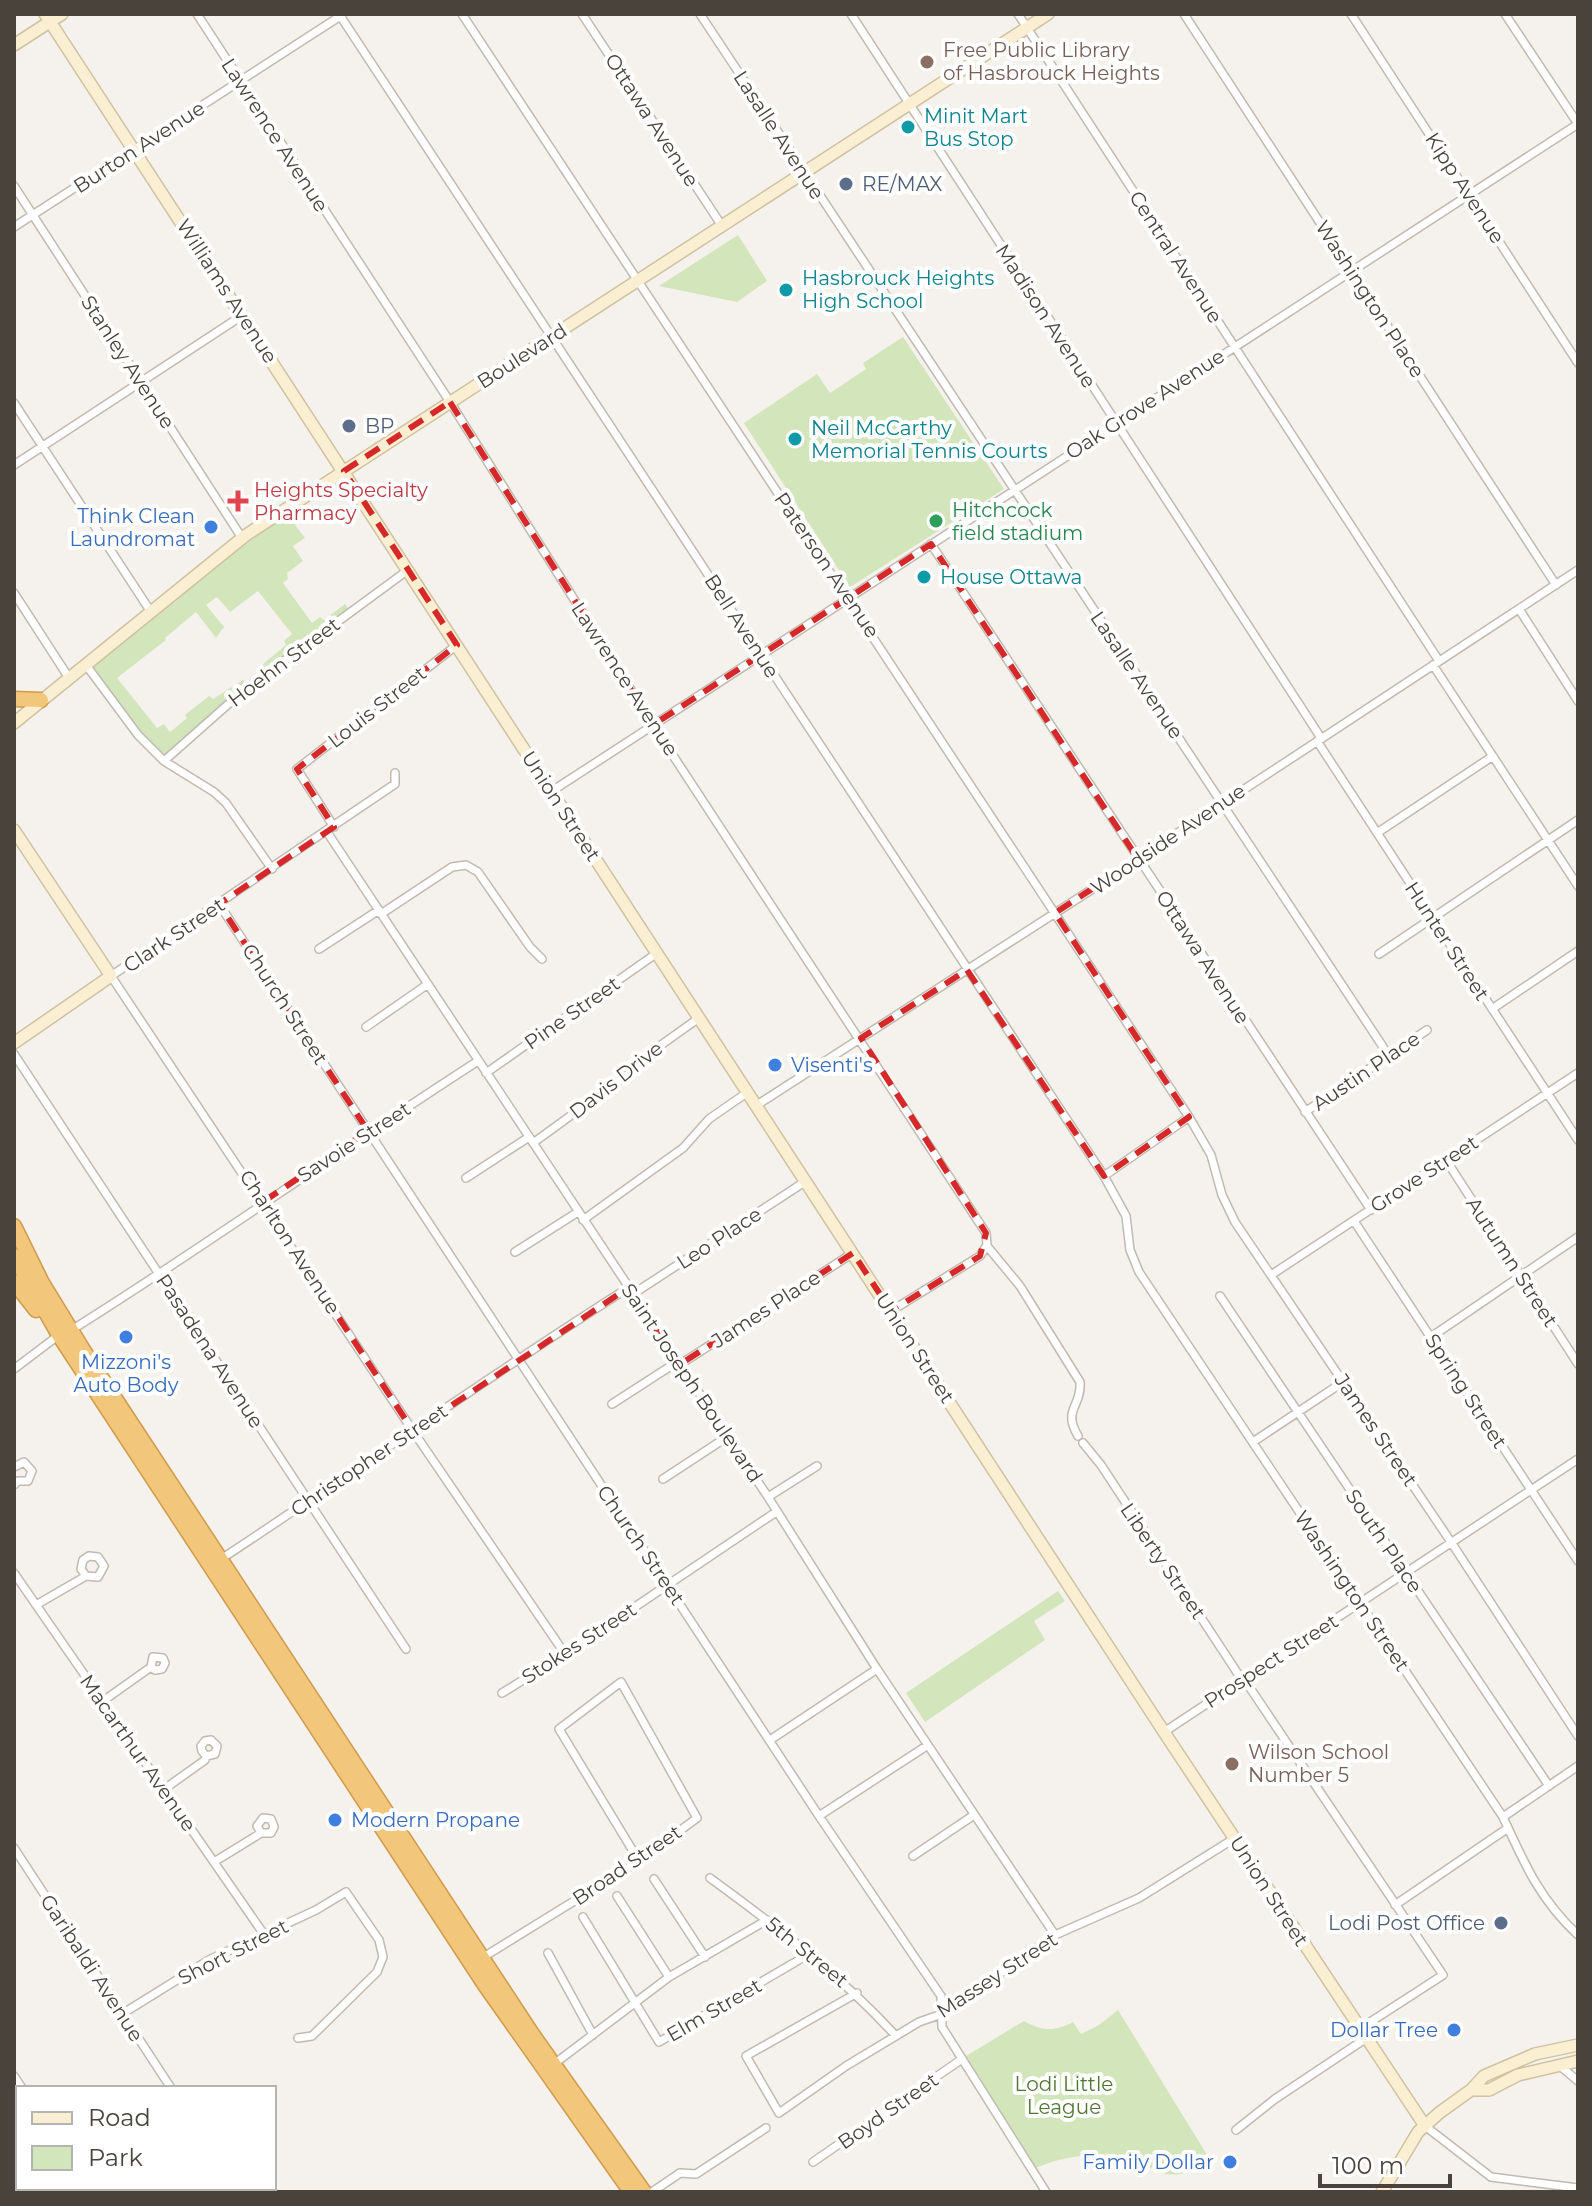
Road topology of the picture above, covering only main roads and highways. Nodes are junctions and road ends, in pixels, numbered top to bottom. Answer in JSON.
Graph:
{"nodes":[{"id":1,"x":14,"y":699,"type":"edge"},
{"id":2,"x":41,"y":700,"type":"road end"},
{"id":3,"x":14,"y":1226,"type":"edge"},
{"id":4,"x":14,"y":1256,"type":"edge"},
{"id":5,"x":14,"y":1282,"type":"edge"},
{"id":6,"x":65,"y":1333,"type":"junction"},
{"id":7,"x":631,"y":2192,"type":"edge"},
{"id":8,"x":644,"y":2192,"type":"edge"}],
"edges":[{"from":1,"to":2,"type":"highway"},
{"from":3,"to":6,"type":"highway"},
{"from":4,"to":6,"type":"highway"},
{"from":5,"to":6,"type":"highway"},
{"from":6,"to":7,"type":"highway"},
{"from":6,"to":8,"type":"highway"}]}
